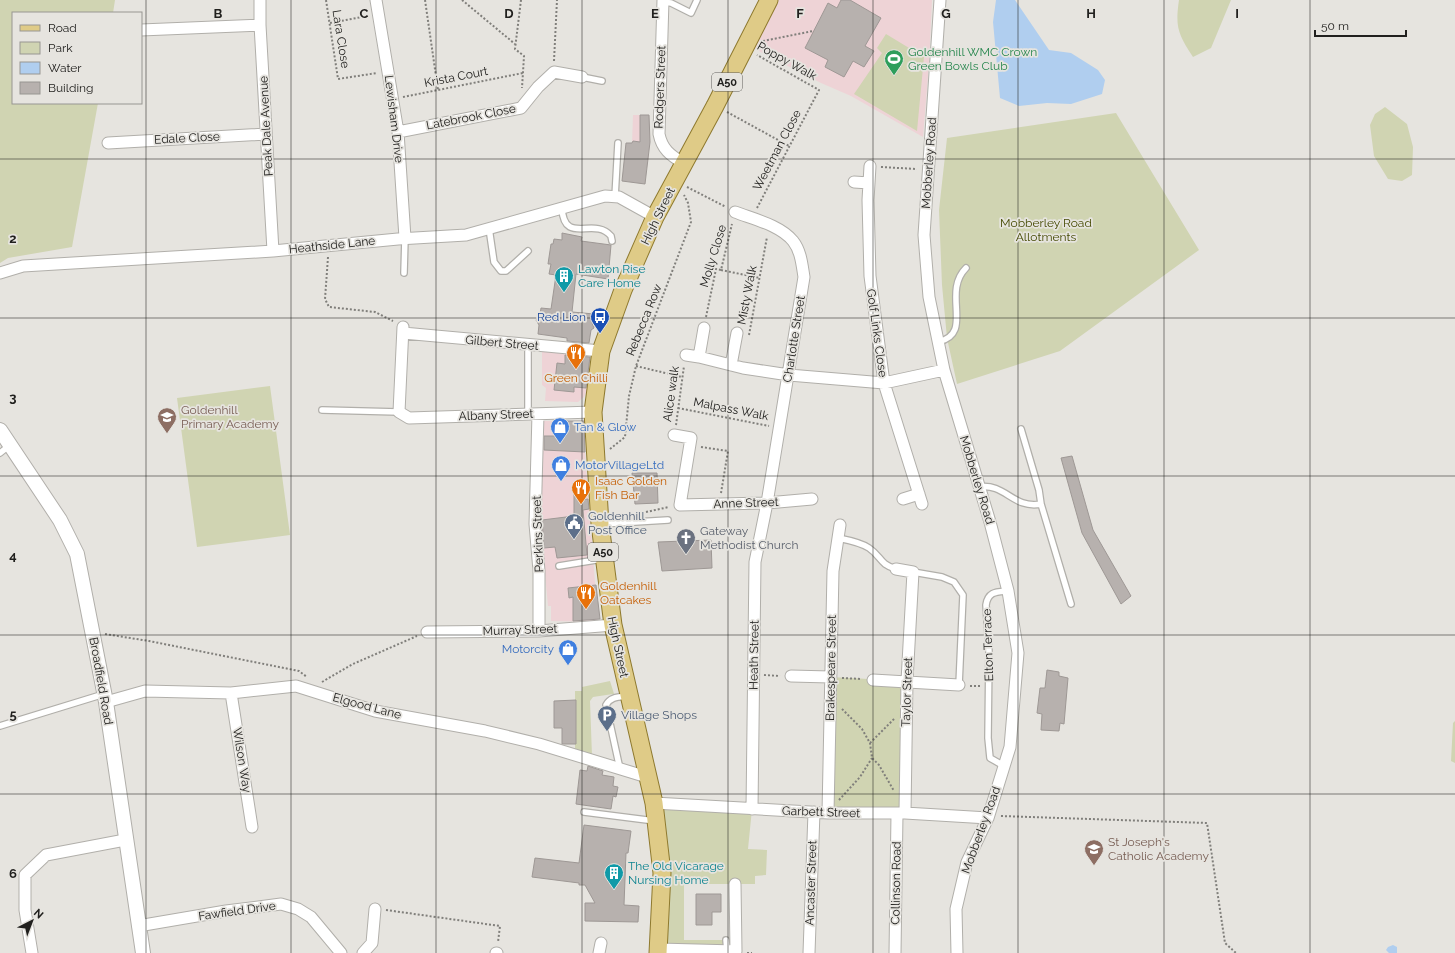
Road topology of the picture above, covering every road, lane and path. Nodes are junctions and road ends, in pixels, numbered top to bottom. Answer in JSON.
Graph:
{"nodes":[{"id":1,"x":260,"y":0,"type":"edge"},
{"id":2,"x":326,"y":0,"type":"edge"},
{"id":3,"x":376,"y":0,"type":"edge"},
{"id":4,"x":425,"y":0,"type":"edge"},
{"id":5,"x":462,"y":0,"type":"edge"},
{"id":6,"x":521,"y":0,"type":"edge"},
{"id":7,"x":558,"y":0,"type":"edge"},
{"id":8,"x":697,"y":0,"type":"edge"},
{"id":9,"x":769,"y":0,"type":"edge"},
{"id":10,"x":940,"y":0,"type":"edge"},
{"id":11,"x":663,"y":1,"type":"edge"},
{"id":12,"x":378,"y":14,"type":"junction"},
{"id":13,"x":330,"y":23,"type":"junction"},
{"id":14,"x":260,"y":25,"type":"junction"},
{"id":15,"x":142,"y":30,"type":"edge"},
{"id":16,"x":814,"y":31,"type":"dead end"},
{"id":17,"x":515,"y":44,"type":"junction"},
{"id":18,"x":746,"y":46,"type":"junction"},
{"id":19,"x":554,"y":68,"type":"junction"},
{"id":20,"x":388,"y":71,"type":"junction"},
{"id":21,"x":523,"y":73,"type":"junction"},
{"id":22,"x":582,"y":77,"type":"joint"},
{"id":23,"x":602,"y":81,"type":"dead end"},
{"id":24,"x":438,"y":90,"type":"junction"},
{"id":25,"x":819,"y":90,"type":"joint"},
{"id":26,"x":392,"y":100,"type":"junction"},
{"id":27,"x":716,"y":106,"type":"junction"},
{"id":28,"x":521,"y":108,"type":"junction"},
{"id":29,"x":398,"y":132,"type":"junction"},
{"id":30,"x":266,"y":134,"type":"junction"},
{"id":31,"x":618,"y":142,"type":"dead end"},
{"id":32,"x":108,"y":143,"type":"dead end"},
{"id":33,"x":789,"y":146,"type":"junction"},
{"id":34,"x":683,"y":163,"type":"junction"},
{"id":35,"x":870,"y":166,"type":"joint"},
{"id":36,"x":928,"y":170,"type":"junction"},
{"id":37,"x":676,"y":180,"type":"junction"},
{"id":38,"x":854,"y":182,"type":"dead end"},
{"id":39,"x":869,"y":183,"type":"junction"},
{"id":40,"x":615,"y":197,"type":"junction"},
{"id":41,"x":562,"y":207,"type":"junction"},
{"id":42,"x":735,"y":212,"type":"junction"},
{"id":43,"x":655,"y":217,"type":"junction"},
{"id":44,"x":752,"y":218,"type":"junction"},
{"id":45,"x":769,"y":226,"type":"junction"},
{"id":46,"x":489,"y":228,"type":"junction"},
{"id":47,"x":405,"y":238,"type":"junction"},
{"id":48,"x":612,"y":241,"type":"dead end"},
{"id":49,"x":329,"y":245,"type":"junction"},
{"id":50,"x":274,"y":251,"type":"junction"},
{"id":51,"x":528,"y":251,"type":"dead end"},
{"id":52,"x":966,"y":268,"type":"dead end"},
{"id":53,"x":721,"y":270,"type":"junction"},
{"id":54,"x":0,"y":273,"type":"edge"},
{"id":55,"x":404,"y":273,"type":"dead end"},
{"id":56,"x":760,"y":278,"type":"junction"},
{"id":57,"x":704,"y":328,"type":"joint"},
{"id":58,"x":403,"y":330,"type":"junction"},
{"id":59,"x":737,"y":333,"type":"dead end"},
{"id":60,"x":749,"y":338,"type":"dead end"},
{"id":61,"x":938,"y":342,"type":"junction"},
{"id":62,"x":528,"y":345,"type":"junction"},
{"id":63,"x":601,"y":351,"type":"junction"},
{"id":64,"x":686,"y":355,"type":"joint"},
{"id":65,"x":699,"y":357,"type":"junction"},
{"id":66,"x":731,"y":365,"type":"junction"},
{"id":67,"x":636,"y":366,"type":"junction"},
{"id":68,"x":944,"y":370,"type":"junction"},
{"id":69,"x":789,"y":375,"type":"junction"},
{"id":70,"x":682,"y":377,"type":"junction"},
{"id":71,"x":884,"y":383,"type":"junction"},
{"id":72,"x":678,"y":408,"type":"junction"},
{"id":73,"x":322,"y":410,"type":"dead end"},
{"id":74,"x":399,"y":412,"type":"junction"},
{"id":75,"x":593,"y":412,"type":"junction"},
{"id":76,"x":533,"y":414,"type":"junction"},
{"id":77,"x":780,"y":428,"type":"junction"},
{"id":78,"x":1021,"y":428,"type":"dead end"},
{"id":79,"x":0,"y":430,"type":"edge"},
{"id":80,"x":674,"y":435,"type":"joint"},
{"id":81,"x":690,"y":445,"type":"junction"},
{"id":82,"x":5,"y":449,"type":"edge"},
{"id":83,"x":597,"y":460,"type":"junction"},
{"id":84,"x":980,"y":487,"type":"junction"},
{"id":85,"x":812,"y":499,"type":"dead end"},
{"id":86,"x":903,"y":499,"type":"dead end"},
{"id":87,"x":767,"y":503,"type":"junction"},
{"id":88,"x":719,"y":504,"type":"junction"},
{"id":89,"x":1041,"y":504,"type":"junction"},
{"id":90,"x":668,"y":520,"type":"dead end"},
{"id":91,"x":600,"y":524,"type":"junction"},
{"id":92,"x":840,"y":525,"type":"dead end"},
{"id":93,"x":838,"y":538,"type":"junction"},
{"id":94,"x":604,"y":558,"type":"junction"},
{"id":95,"x":559,"y":566,"type":"dead end"},
{"id":96,"x":896,"y":569,"type":"joint"},
{"id":97,"x":913,"y":572,"type":"junction"},
{"id":98,"x":1008,"y":591,"type":"junction"},
{"id":99,"x":1071,"y":604,"type":"dead end"},
{"id":100,"x":613,"y":625,"type":"junction"},
{"id":101,"x":539,"y":631,"type":"junction"},
{"id":102,"x":92,"y":632,"type":"junction"},
{"id":103,"x":427,"y":632,"type":"joint"},
{"id":104,"x":754,"y":675,"type":"junction"},
{"id":105,"x":791,"y":676,"type":"joint"},
{"id":106,"x":830,"y":677,"type":"junction"},
{"id":107,"x":873,"y":680,"type":"joint"},
{"id":108,"x":907,"y":681,"type":"junction"},
{"id":109,"x":959,"y":685,"type":"junction"},
{"id":110,"x":989,"y":689,"type":"junction"},
{"id":111,"x":311,"y":690,"type":"junction"},
{"id":112,"x":231,"y":693,"type":"junction"},
{"id":113,"x":629,"y":696,"type":"junction"},
{"id":114,"x":105,"y":698,"type":"junction"},
{"id":115,"x":830,"y":698,"type":"junction"},
{"id":116,"x":907,"y":706,"type":"junction"},
{"id":117,"x":0,"y":726,"type":"edge"},
{"id":118,"x":870,"y":743,"type":"junction"},
{"id":119,"x":872,"y":758,"type":"junction"},
{"id":120,"x":1004,"y":766,"type":"junction"},
{"id":121,"x":620,"y":769,"type":"junction"},
{"id":122,"x":647,"y":777,"type":"junction"},
{"id":123,"x":895,"y":792,"type":"dead end"},
{"id":124,"x":654,"y":803,"type":"junction"},
{"id":125,"x":752,"y":809,"type":"junction"},
{"id":126,"x":584,"y":812,"type":"dead end"},
{"id":127,"x":814,"y":812,"type":"junction"},
{"id":128,"x":828,"y":813,"type":"junction"},
{"id":129,"x":901,"y":813,"type":"junction"},
{"id":130,"x":989,"y":814,"type":"junction"},
{"id":131,"x":656,"y":821,"type":"junction"},
{"id":132,"x":252,"y":827,"type":"dead end"},
{"id":133,"x":125,"y":840,"type":"junction"},
{"id":134,"x":734,"y":884,"type":"dead end"},
{"id":135,"x":374,"y":909,"type":"joint"},
{"id":136,"x":138,"y":926,"type":"junction"},
{"id":137,"x":658,"y":951,"type":"edge"},
{"id":138,"x":32,"y":953,"type":"edge"},
{"id":139,"x":143,"y":953,"type":"edge"},
{"id":140,"x":341,"y":953,"type":"edge"},
{"id":141,"x":363,"y":953,"type":"edge"},
{"id":142,"x":497,"y":953,"type":"edge"},
{"id":143,"x":809,"y":953,"type":"edge"},
{"id":144,"x":895,"y":953,"type":"edge"},
{"id":145,"x":957,"y":953,"type":"edge"},
{"id":146,"x":1236,"y":953,"type":"edge"}],
"edges":[{"from":1,"to":14,"type":"street","name":"Peak Dale Avenue"},
{"from":2,"to":13,"type":"path","name":"Lara Close"},
{"from":3,"to":12,"type":"street","name":"Lewisham Drive"},
{"from":4,"to":24,"type":"path"},
{"from":5,"to":17,"type":"path"},
{"from":6,"to":17,"type":"path"},
{"from":7,"to":19,"type":"path"},
{"from":8,"to":11,"type":"lane"},
{"from":9,"to":18,"type":"main road","number":"A50"},
{"from":10,"to":36,"type":"street","name":"Mobberley Road"},
{"from":11,"to":34,"type":"street","name":"Rodgers Street"},
{"from":12,"to":13,"type":"path"},
{"from":12,"to":20,"type":"street","name":"Lewisham Drive"},
{"from":13,"to":20,"type":"path","name":"Lara Close"},
{"from":14,"to":15,"type":"street"},
{"from":14,"to":30,"type":"street","name":"Peak Dale Avenue"},
{"from":16,"to":18,"type":"path"},
{"from":17,"to":21,"type":"path"},
{"from":18,"to":25,"type":"path","name":"Poppy Walk"},
{"from":18,"to":27,"type":"main road","number":"A50"},
{"from":19,"to":22,"type":"street"},
{"from":19,"to":28,"type":"street","name":"Latebrook Close"},
{"from":20,"to":26,"type":"street","name":"Lewisham Drive"},
{"from":21,"to":24,"type":"path","name":"Krista Court"},
{"from":21,"to":28,"type":"path"},
{"from":22,"to":23,"type":"lane"},
{"from":24,"to":26,"type":"path","name":"Krista Court"},
{"from":25,"to":33,"type":"path","name":"Weetman Close"},
{"from":26,"to":29,"type":"street","name":"Lewisham Drive"},
{"from":27,"to":33,"type":"path"},
{"from":27,"to":34,"type":"main road","number":"A50"},
{"from":28,"to":29,"type":"street","name":"Latebrook Close"},
{"from":29,"to":47,"type":"street","name":"Lewisham Drive"},
{"from":30,"to":32,"type":"street","name":"Edale Close"},
{"from":30,"to":50,"type":"street","name":"Peak Dale Avenue"},
{"from":31,"to":40,"type":"lane"},
{"from":33,"to":44,"type":"path","name":"Weetman Close"},
{"from":34,"to":37,"type":"main road","name":"High Street","number":"A50"},
{"from":35,"to":36,"type":"path"},
{"from":35,"to":39,"type":"street","name":"Golf Links Close"},
{"from":36,"to":61,"type":"street","name":"Mobberley Road"},
{"from":37,"to":42,"type":"path"},
{"from":37,"to":43,"type":"main road","name":"High Street","number":"A50"},
{"from":37,"to":67,"type":"path","name":"Rebecca Row"},
{"from":38,"to":39,"type":"street"},
{"from":39,"to":71,"type":"street","name":"Golf Links Close"},
{"from":40,"to":41,"type":"street","name":"Heathside Lane"},
{"from":40,"to":43,"type":"street","name":"Heathside Lane"},
{"from":41,"to":46,"type":"street","name":"Heathside Lane"},
{"from":41,"to":48,"type":"lane"},
{"from":42,"to":44,"type":"street","name":"Charlotte Street"},
{"from":42,"to":53,"type":"path","name":"Molly Close"},
{"from":43,"to":63,"type":"main road","name":"High Street","number":"A50"},
{"from":44,"to":45,"type":"street","name":"Charlotte Street"},
{"from":45,"to":56,"type":"path","name":"Misty Walk"},
{"from":45,"to":69,"type":"street","name":"Charlotte Street"},
{"from":46,"to":47,"type":"street","name":"Heathside Lane"},
{"from":46,"to":51,"type":"lane"},
{"from":47,"to":49,"type":"street","name":"Heathside Lane"},
{"from":47,"to":55,"type":"lane"},
{"from":49,"to":50,"type":"street","name":"Heathside Lane"},
{"from":49,"to":58,"type":"path"},
{"from":50,"to":54,"type":"street","name":"Heathside Lane"},
{"from":52,"to":61,"type":"lane"},
{"from":53,"to":56,"type":"path"},
{"from":53,"to":57,"type":"path","name":"Molly Close"},
{"from":56,"to":60,"type":"path","name":"Misty Walk"},
{"from":57,"to":65,"type":"street"},
{"from":58,"to":62,"type":"street","name":"Gilbert Street"},
{"from":58,"to":74,"type":"street"},
{"from":59,"to":66,"type":"street"},
{"from":61,"to":68,"type":"street","name":"Mobberley Road"},
{"from":62,"to":63,"type":"street","name":"Gilbert Street"},
{"from":62,"to":76,"type":"lane"},
{"from":63,"to":75,"type":"main road","name":"High Street","number":"A50"},
{"from":64,"to":65,"type":"street"},
{"from":64,"to":70,"type":"path","name":"Alice walk"},
{"from":65,"to":66,"type":"street"},
{"from":66,"to":69,"type":"street"},
{"from":67,"to":70,"type":"path"},
{"from":67,"to":83,"type":"path","name":"Rebecca Row"},
{"from":68,"to":71,"type":"street"},
{"from":68,"to":84,"type":"street","name":"Mobberley Road"},
{"from":69,"to":71,"type":"street"},
{"from":69,"to":77,"type":"street","name":"Charlotte Street"},
{"from":70,"to":72,"type":"path","name":"Alice walk"},
{"from":71,"to":86,"type":"street","name":"Golf Links Close"},
{"from":72,"to":77,"type":"path","name":"Malpass Walk"},
{"from":72,"to":80,"type":"path","name":"Alice walk"},
{"from":73,"to":74,"type":"lane"},
{"from":74,"to":76,"type":"street","name":"Albany Street"},
{"from":75,"to":76,"type":"street","name":"Albany Street"},
{"from":75,"to":83,"type":"main road","name":"High Street","number":"A50"},
{"from":76,"to":101,"type":"street","name":"Perkins Street"},
{"from":77,"to":87,"type":"street","name":"Charlotte Street"},
{"from":78,"to":89,"type":"lane"},
{"from":79,"to":82,"type":"street","name":"Broadfield Road"},
{"from":80,"to":81,"type":"street"},
{"from":81,"to":88,"type":"path"},
{"from":81,"to":88,"type":"street","name":"Anne Street"},
{"from":82,"to":102,"type":"street","name":"Broadfield Road"},
{"from":83,"to":91,"type":"main road","name":"High Street","number":"A50"},
{"from":84,"to":89,"type":"lane"},
{"from":84,"to":98,"type":"street","name":"Mobberley Road"},
{"from":85,"to":87,"type":"street","name":"Anne Street"},
{"from":87,"to":88,"type":"street","name":"Anne Street"},
{"from":87,"to":104,"type":"street","name":"Heath Street"},
{"from":89,"to":99,"type":"lane"},
{"from":90,"to":91,"type":"lane"},
{"from":91,"to":94,"type":"main road","name":"High Street","number":"A50"},
{"from":92,"to":93,"type":"street","name":"Brakespeare Street"},
{"from":93,"to":96,"type":"lane"},
{"from":93,"to":106,"type":"street","name":"Brakespeare Street"},
{"from":94,"to":95,"type":"lane"},
{"from":94,"to":100,"type":"main road","name":"High Street","number":"A50"},
{"from":96,"to":97,"type":"street"},
{"from":97,"to":108,"type":"street","name":"Taylor Street"},
{"from":97,"to":109,"type":"lane"},
{"from":98,"to":110,"type":"lane","name":"Elton Terrace"},
{"from":98,"to":120,"type":"street","name":"Mobberley Road"},
{"from":100,"to":101,"type":"street","name":"Murray Street"},
{"from":100,"to":113,"type":"main road","name":"High Street","number":"A50"},
{"from":101,"to":103,"type":"street","name":"Murray Street"},
{"from":102,"to":111,"type":"path"},
{"from":102,"to":114,"type":"street","name":"Broadfield Road"},
{"from":103,"to":111,"type":"path"},
{"from":104,"to":105,"type":"path"},
{"from":104,"to":125,"type":"street","name":"Heath Street"},
{"from":105,"to":106,"type":"street"},
{"from":106,"to":107,"type":"path"},
{"from":106,"to":115,"type":"street","name":"Brakespeare Street"},
{"from":107,"to":108,"type":"street"},
{"from":108,"to":109,"type":"street"},
{"from":108,"to":116,"type":"street","name":"Taylor Street"},
{"from":109,"to":110,"type":"path"},
{"from":110,"to":120,"type":"lane"},
{"from":111,"to":112,"type":"street","name":"Elgood Lane"},
{"from":111,"to":121,"type":"street","name":"Elgood Lane"},
{"from":112,"to":114,"type":"street","name":"Elgood Lane"},
{"from":112,"to":132,"type":"street","name":"Wilson Way"},
{"from":113,"to":121,"type":"lane"},
{"from":113,"to":122,"type":"main road","name":"High Street","number":"A50"},
{"from":114,"to":117,"type":"lane"},
{"from":114,"to":133,"type":"street","name":"Broadfield Road"},
{"from":115,"to":118,"type":"path"},
{"from":115,"to":128,"type":"street","name":"Brakespeare Street"},
{"from":116,"to":118,"type":"path"},
{"from":116,"to":129,"type":"street","name":"Taylor Street"},
{"from":118,"to":119,"type":"path"},
{"from":119,"to":123,"type":"path"},
{"from":119,"to":128,"type":"path"},
{"from":120,"to":130,"type":"street","name":"Mobberley Road"},
{"from":121,"to":122,"type":"street","name":"Elgood Lane"},
{"from":122,"to":124,"type":"main road","name":"High Street","number":"A50"},
{"from":124,"to":125,"type":"street","name":"Garbett Street"},
{"from":124,"to":131,"type":"main road","name":"High Street","number":"A50"},
{"from":125,"to":127,"type":"street","name":"Garbett Street"},
{"from":126,"to":131,"type":"lane"},
{"from":127,"to":128,"type":"street","name":"Garbett Street"},
{"from":127,"to":143,"type":"street","name":"Ancaster Street"},
{"from":128,"to":129,"type":"street","name":"Garbett Street"},
{"from":129,"to":130,"type":"street","name":"Garbett Street"},
{"from":129,"to":144,"type":"street","name":"Collinson Road"},
{"from":130,"to":145,"type":"street","name":"Mobberley Road"},
{"from":130,"to":146,"type":"path"},
{"from":131,"to":137,"type":"main road","name":"High Street","number":"A50"},
{"from":133,"to":136,"type":"street","name":"Broadfield Road"},
{"from":133,"to":138,"type":"street"},
{"from":134,"to":137,"type":"street"},
{"from":135,"to":141,"type":"street"},
{"from":135,"to":142,"type":"path"},
{"from":136,"to":139,"type":"street","name":"Broadfield Road"},
{"from":136,"to":140,"type":"street","name":"Fawfield Drive"}]}
